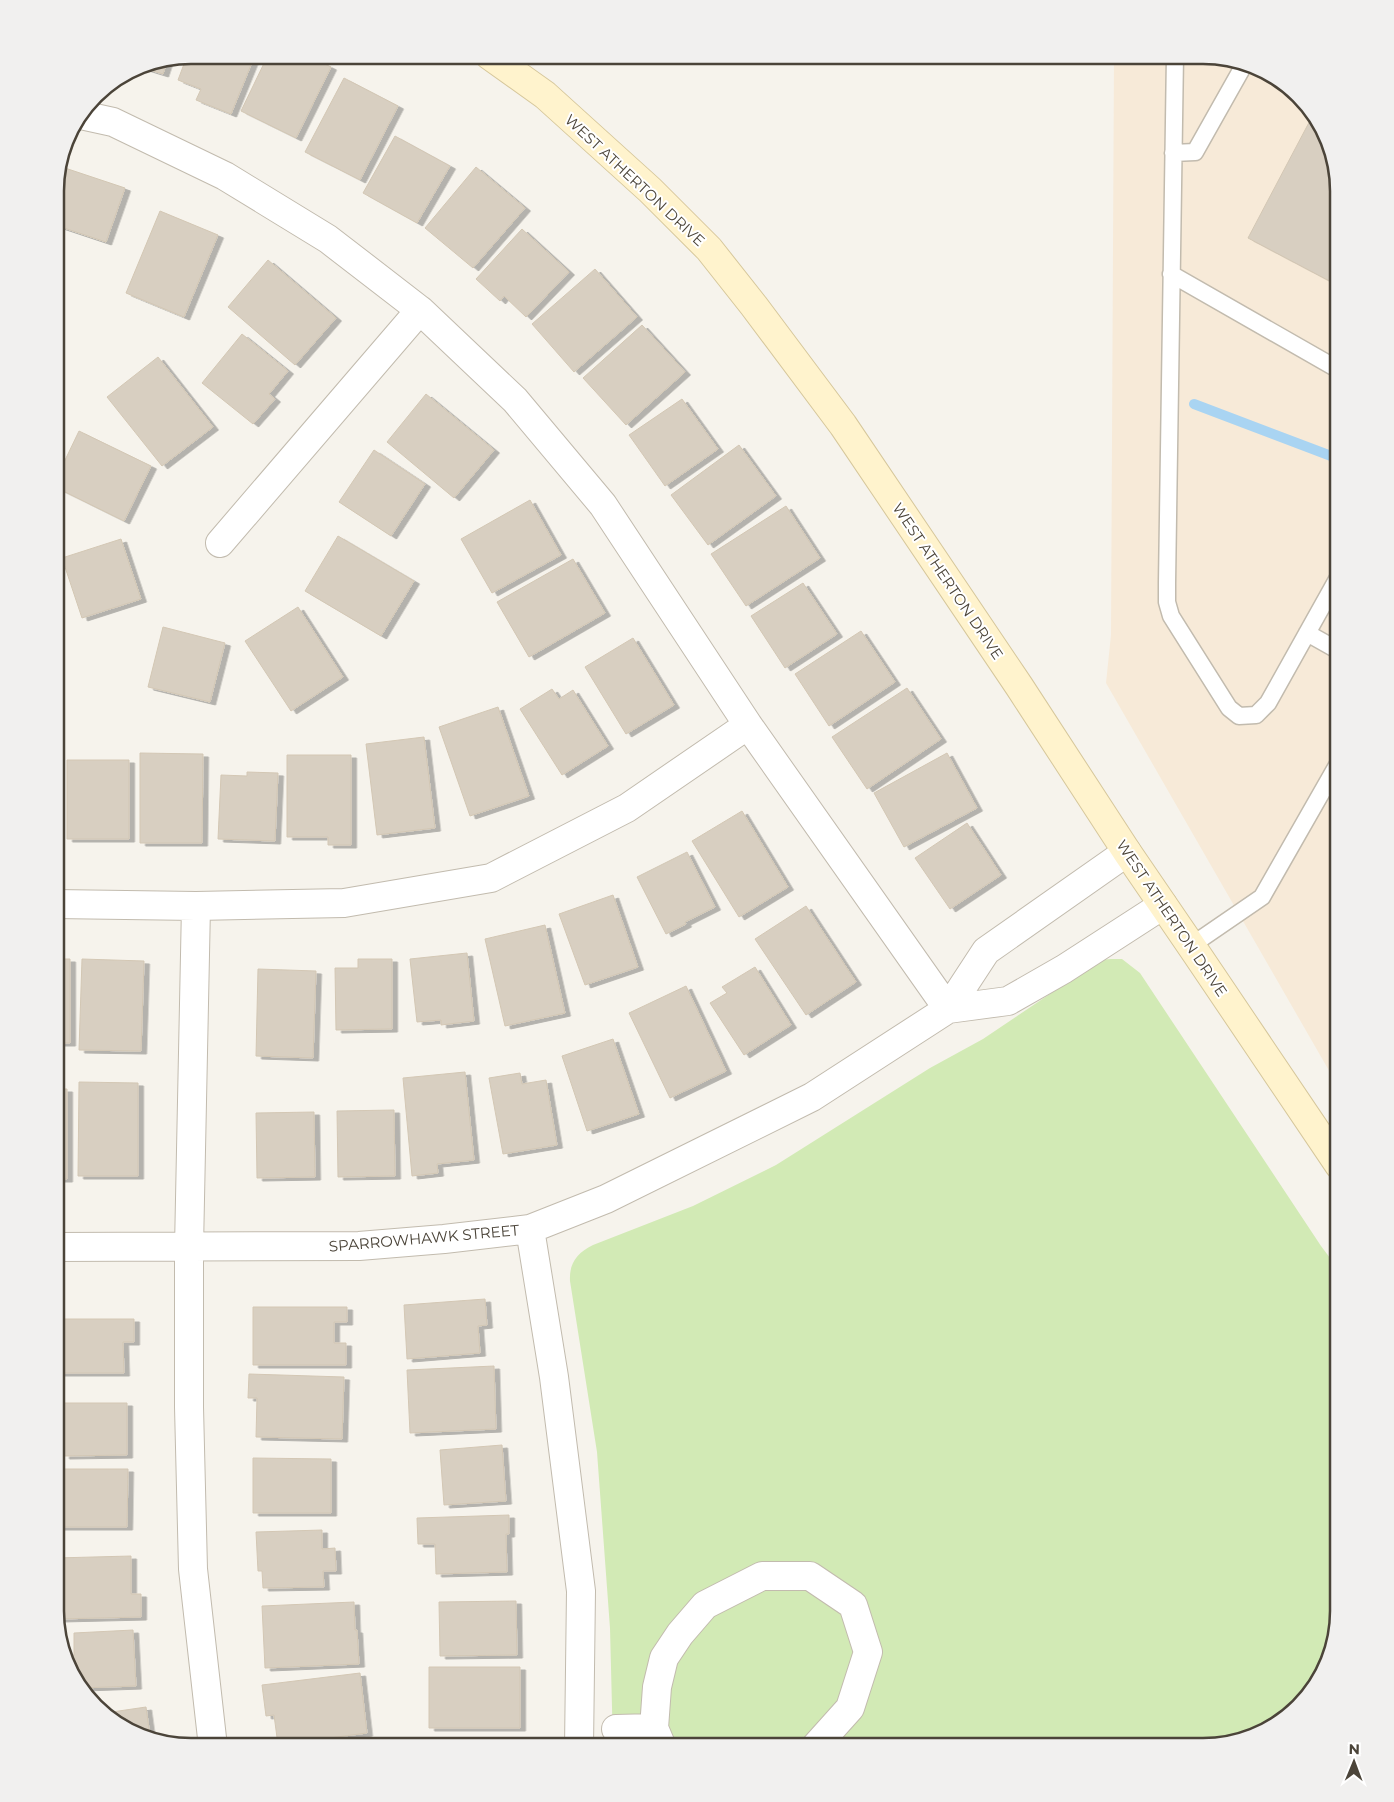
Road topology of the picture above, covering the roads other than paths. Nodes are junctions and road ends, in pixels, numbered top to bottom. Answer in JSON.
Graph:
{"nodes":[{"id":1,"x":502,"y":64,"type":"edge"},
{"id":2,"x":1175,"y":64,"type":"edge"},
{"id":3,"x":1241,"y":70,"type":"edge"},
{"id":4,"x":88,"y":116,"type":"edge"},
{"id":5,"x":1173,"y":153,"type":"junction"},
{"id":6,"x":1171,"y":274,"type":"junction"},
{"id":7,"x":420,"y":310,"type":"junction"},
{"id":8,"x":1330,"y":365,"type":"edge"},
{"id":9,"x":220,"y":543,"type":"dead end"},
{"id":10,"x":1330,"y":592,"type":"edge"},
{"id":11,"x":1307,"y":633,"type":"junction"},
{"id":12,"x":1330,"y":646,"type":"edge"},
{"id":13,"x":748,"y":725,"type":"junction"},
{"id":14,"x":1330,"y":778,"type":"edge"},
{"id":15,"x":1127,"y":852,"type":"junction"},
{"id":16,"x":64,"y":904,"type":"edge"},
{"id":17,"x":1163,"y":905,"type":"junction"},
{"id":18,"x":196,"y":906,"type":"junction"},
{"id":19,"x":1192,"y":946,"type":"junction"},
{"id":20,"x":948,"y":1009,"type":"junction"},
{"id":21,"x":1330,"y":1149,"type":"edge"},
{"id":22,"x":530,"y":1229,"type":"junction"},
{"id":23,"x":64,"y":1247,"type":"edge"},
{"id":24,"x":189,"y":1248,"type":"junction"},
{"id":25,"x":616,"y":1729,"type":"dead end"},
{"id":26,"x":658,"y":1737,"type":"edge"},
{"id":27,"x":212,"y":1738,"type":"edge"},
{"id":28,"x":580,"y":1738,"type":"edge"},
{"id":29,"x":823,"y":1738,"type":"edge"}],
"edges":[{"from":1,"to":15,"type":"street","name":"WEST ATHERTON DRIVE"},
{"from":2,"to":5,"type":"lane"},
{"from":3,"to":5,"type":"lane"},
{"from":4,"to":7,"type":"street"},
{"from":5,"to":6,"type":"lane"},
{"from":6,"to":8,"type":"lane"},
{"from":6,"to":11,"type":"lane"},
{"from":7,"to":9,"type":"street"},
{"from":7,"to":13,"type":"street"},
{"from":10,"to":11,"type":"lane"},
{"from":11,"to":12,"type":"lane"},
{"from":13,"to":18,"type":"street"},
{"from":13,"to":20,"type":"street"},
{"from":14,"to":19,"type":"lane"},
{"from":15,"to":17,"type":"street","name":"WEST ATHERTON DRIVE"},
{"from":15,"to":20,"type":"street"},
{"from":16,"to":18,"type":"street"},
{"from":17,"to":19,"type":"street","name":"WEST ATHERTON DRIVE"},
{"from":17,"to":20,"type":"street"},
{"from":18,"to":24,"type":"street"},
{"from":19,"to":21,"type":"street","name":"WEST ATHERTON DRIVE"},
{"from":20,"to":22,"type":"street","name":"SPARROWHAWK STREET"},
{"from":22,"to":24,"type":"street","name":"SPARROWHAWK STREET"},
{"from":22,"to":28,"type":"street"},
{"from":23,"to":24,"type":"street","name":"SPARROWHAWK STREET"},
{"from":24,"to":27,"type":"street"},
{"from":25,"to":26,"type":"street"},
{"from":26,"to":29,"type":"street"}]}
